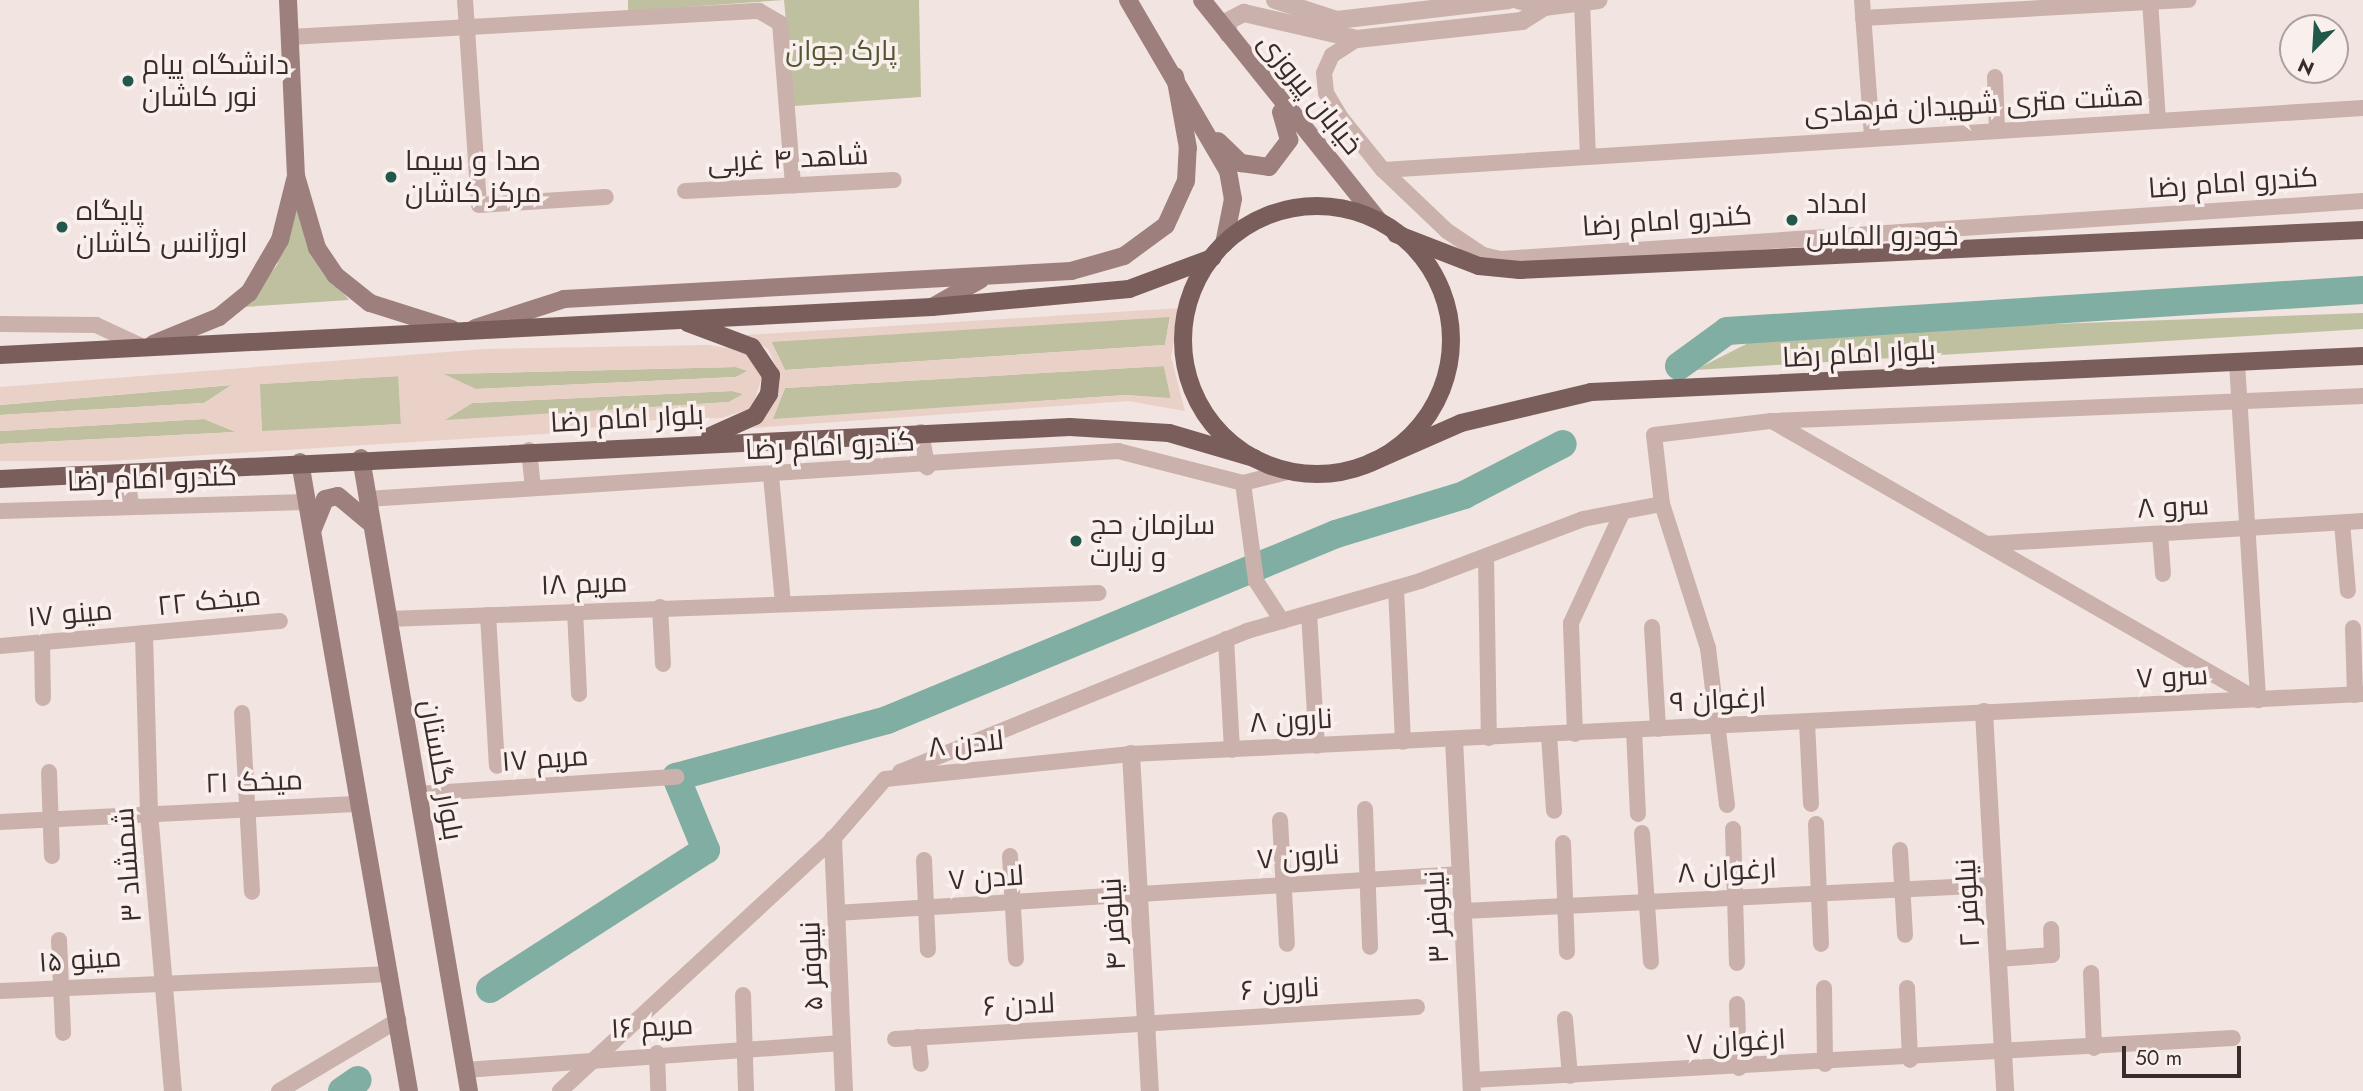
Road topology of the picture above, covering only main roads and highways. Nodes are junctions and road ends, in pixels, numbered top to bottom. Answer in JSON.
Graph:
{"nodes":[{"id":1,"x":288,"y":0,"type":"edge"},
{"id":2,"x":1128,"y":0,"type":"edge"},
{"id":3,"x":1202,"y":0,"type":"edge"},
{"id":4,"x":1175,"y":76,"type":"junction"},
{"id":5,"x":1274,"y":97,"type":"junction"},
{"id":6,"x":1213,"y":136,"type":"junction"},
{"id":7,"x":296,"y":176,"type":"junction"},
{"id":8,"x":1378,"y":220,"type":"junction"},
{"id":9,"x":2363,"y":230,"type":"edge"},
{"id":10,"x":1396,"y":234,"type":"junction"},
{"id":11,"x":1224,"y":244,"type":"junction"},
{"id":12,"x":1212,"y":258,"type":"junction"},
{"id":13,"x":986,"y":277,"type":"junction"},
{"id":14,"x":932,"y":307,"type":"junction"},
{"id":15,"x":678,"y":320,"type":"junction"},
{"id":16,"x":475,"y":328,"type":"junction"},
{"id":17,"x":452,"y":329,"type":"junction"},
{"id":18,"x":146,"y":344,"type":"junction"},
{"id":19,"x":49,"y":352,"type":"junction"},
{"id":20,"x":0,"y":355,"type":"edge"},
{"id":21,"x":2363,"y":356,"type":"edge"},
{"id":22,"x":0,"y":360,"type":"edge"},
{"id":23,"x":693,"y":443,"type":"junction"},
{"id":24,"x":361,"y":458,"type":"junction"},
{"id":25,"x":1254,"y":458,"type":"junction"},
{"id":26,"x":300,"y":462,"type":"junction"},
{"id":27,"x":1370,"y":463,"type":"junction"},
{"id":28,"x":0,"y":480,"type":"edge"},
{"id":29,"x":371,"y":524,"type":"junction"},
{"id":30,"x":312,"y":533,"type":"junction"},
{"id":31,"x":409,"y":1091,"type":"edge"},
{"id":32,"x":469,"y":1091,"type":"edge"}],
"edges":[{"from":1,"to":7,"type":"main road"},
{"from":2,"to":4,"type":"main road"},
{"from":3,"to":5,"type":"main road","name":"خیابان پیروزی"},
{"from":4,"to":6,"type":"main road"},
{"from":4,"to":13,"type":"main road"},
{"from":5,"to":6,"type":"main road"},
{"from":5,"to":8,"type":"main road","name":"خیابان پیروزی"},
{"from":6,"to":11,"type":"main road"},
{"from":7,"to":17,"type":"main road"},
{"from":7,"to":18,"type":"main road"},
{"from":8,"to":10,"type":"main road"},
{"from":8,"to":11,"type":"main road"},
{"from":9,"to":10,"type":"main road"},
{"from":10,"to":27,"type":"main road"},
{"from":11,"to":12,"type":"main road"},
{"from":12,"to":14,"type":"main road"},
{"from":12,"to":25,"type":"main road"},
{"from":13,"to":14,"type":"main road"},
{"from":13,"to":16,"type":"main road"},
{"from":14,"to":15,"type":"main road"},
{"from":15,"to":16,"type":"main road"},
{"from":15,"to":23,"type":"main road"},
{"from":16,"to":17,"type":"main road"},
{"from":17,"to":18,"type":"main road"},
{"from":18,"to":19,"type":"main road"},
{"from":19,"to":20,"type":"main road"},
{"from":19,"to":22,"type":"main road"},
{"from":21,"to":27,"type":"main road","name":"بلوار امام رضا"},
{"from":23,"to":24,"type":"main road","name":"بلوار امام رضا"},
{"from":23,"to":25,"type":"main road","name":"بلوار امام رضا"},
{"from":24,"to":26,"type":"main road","name":"بلوار امام رضا"},
{"from":24,"to":29,"type":"main road","name":"بلوار گلستان"},
{"from":25,"to":27,"type":"main road","name":"بلوار امام رضا"},
{"from":26,"to":28,"type":"main road","name":"بلوار امام رضا"},
{"from":26,"to":30,"type":"main road"},
{"from":29,"to":30,"type":"main road"},
{"from":29,"to":32,"type":"main road","name":"بلوار گلستان"},
{"from":30,"to":31,"type":"main road"}]}
